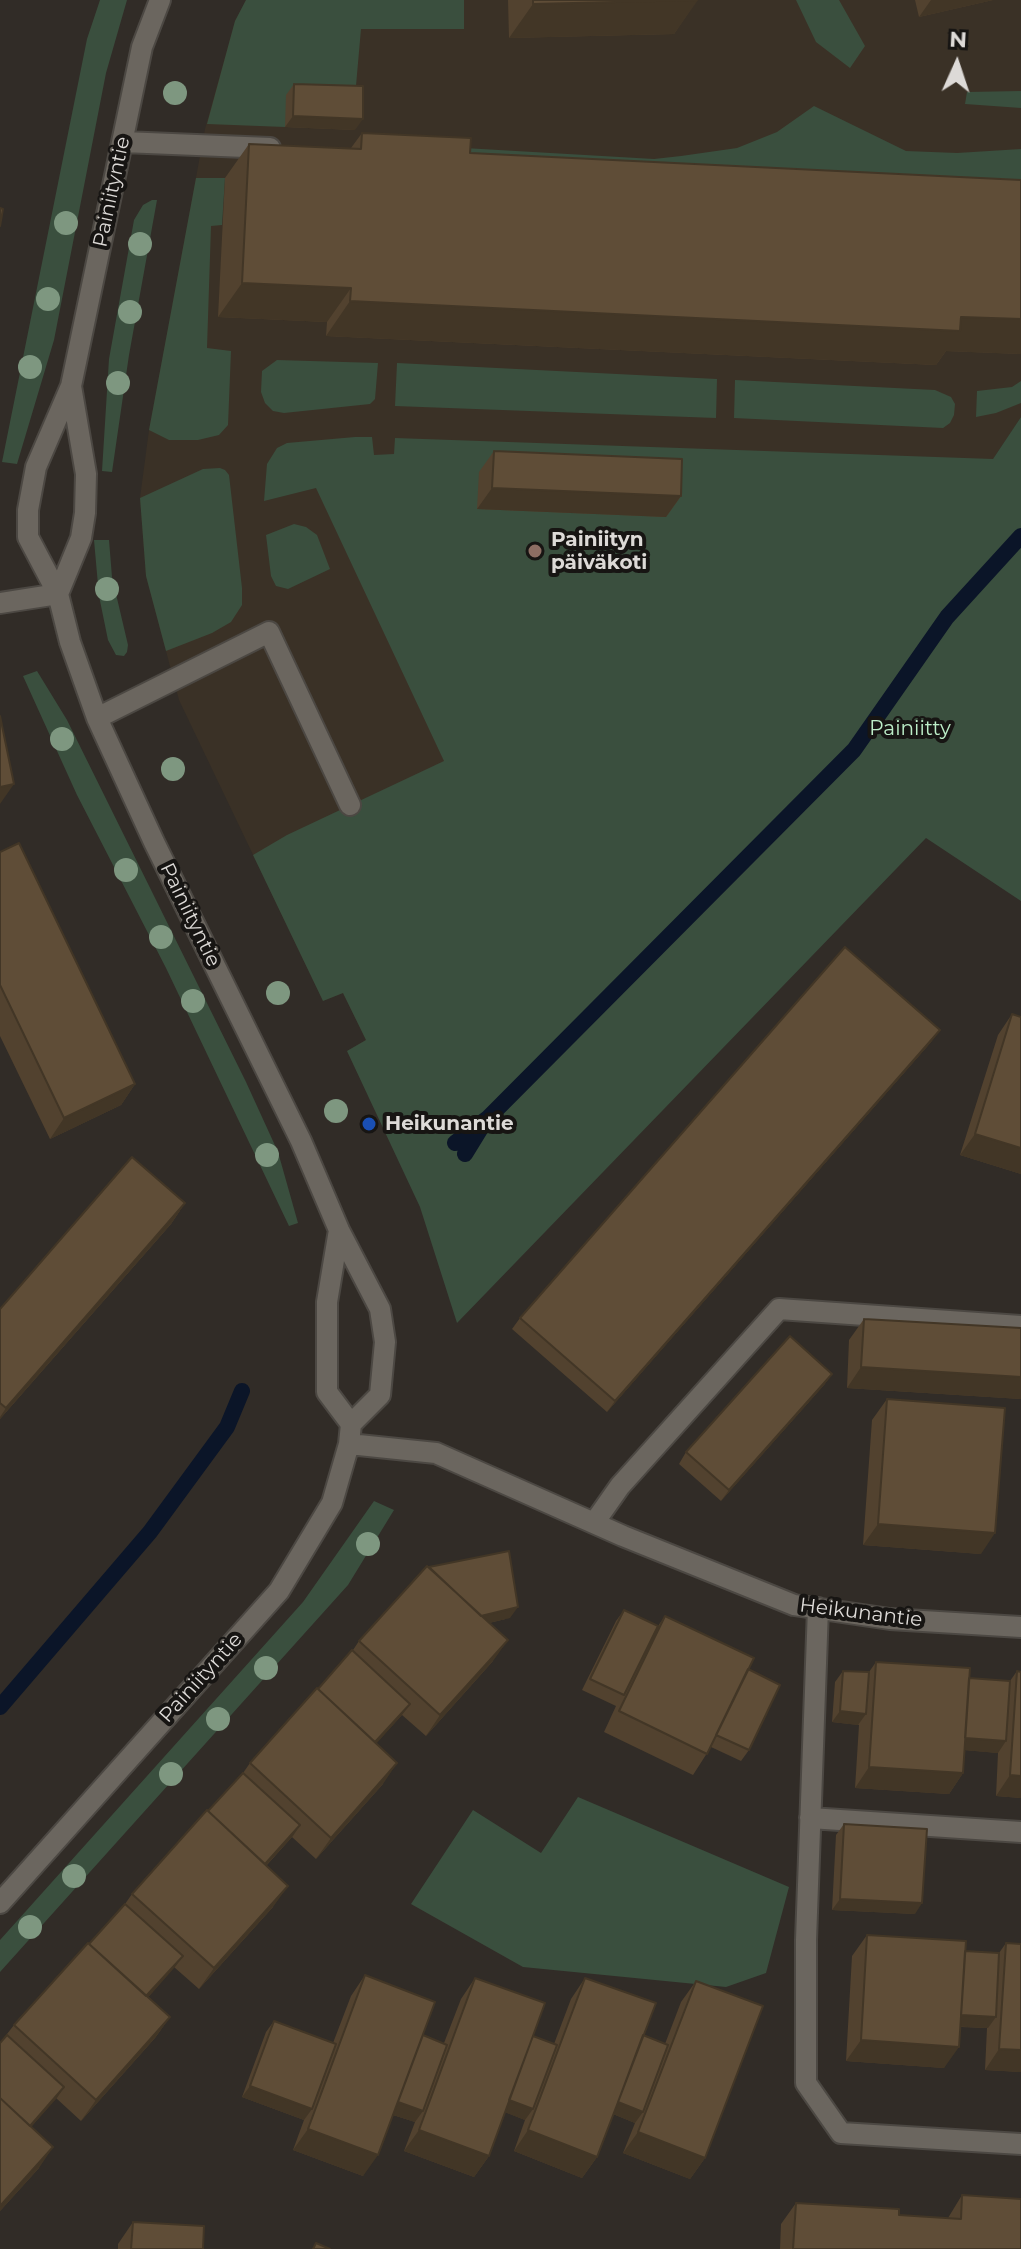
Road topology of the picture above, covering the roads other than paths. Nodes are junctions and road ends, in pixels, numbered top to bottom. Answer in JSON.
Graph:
{"nodes":[{"id":1,"x":160,"y":0,"type":"edge"},
{"id":2,"x":123,"y":142,"type":"junction"},
{"id":3,"x":293,"y":149,"type":"edge"},
{"id":4,"x":71,"y":386,"type":"junction"},
{"id":5,"x":58,"y":594,"type":"junction"},
{"id":6,"x":0,"y":603,"type":"edge"},
{"id":7,"x":97,"y":718,"type":"junction"},
{"id":8,"x":350,"y":805,"type":"dead end"},
{"id":9,"x":339,"y":1230,"type":"junction"},
{"id":10,"x":1021,"y":1326,"type":"edge"},
{"id":11,"x":350,"y":1434,"type":"junction"},
{"id":12,"x":594,"y":1523,"type":"junction"},
{"id":13,"x":818,"y":1608,"type":"junction"},
{"id":14,"x":1021,"y":1627,"type":"edge"},
{"id":15,"x":810,"y":1818,"type":"junction"},
{"id":16,"x":1021,"y":1832,"type":"edge"},
{"id":17,"x":0,"y":1903,"type":"edge"},
{"id":18,"x":1021,"y":2144,"type":"edge"}],
"edges":[{"from":1,"to":2,"type":"street","name":"Painiityntie"},
{"from":2,"to":3,"type":"street"},
{"from":2,"to":4,"type":"street","name":"Painiityntie"},
{"from":4,"to":5,"type":"street","name":"Painiityntie"},
{"from":4,"to":5,"type":"street","name":"Painiityntie"},
{"from":5,"to":6,"type":"street"},
{"from":5,"to":7,"type":"street","name":"Painiityntie"},
{"from":7,"to":8,"type":"street"},
{"from":7,"to":9,"type":"street","name":"Painiityntie"},
{"from":9,"to":11,"type":"street"},
{"from":9,"to":11,"type":"street","name":"Painiityntie"},
{"from":10,"to":12,"type":"street"},
{"from":11,"to":12,"type":"street","name":"Heikunantie"},
{"from":11,"to":17,"type":"street","name":"Painiityntie"},
{"from":12,"to":13,"type":"street","name":"Heikunantie"},
{"from":13,"to":14,"type":"street","name":"Heikunantie"},
{"from":13,"to":15,"type":"street"},
{"from":15,"to":16,"type":"street"},
{"from":15,"to":18,"type":"street"}]}
